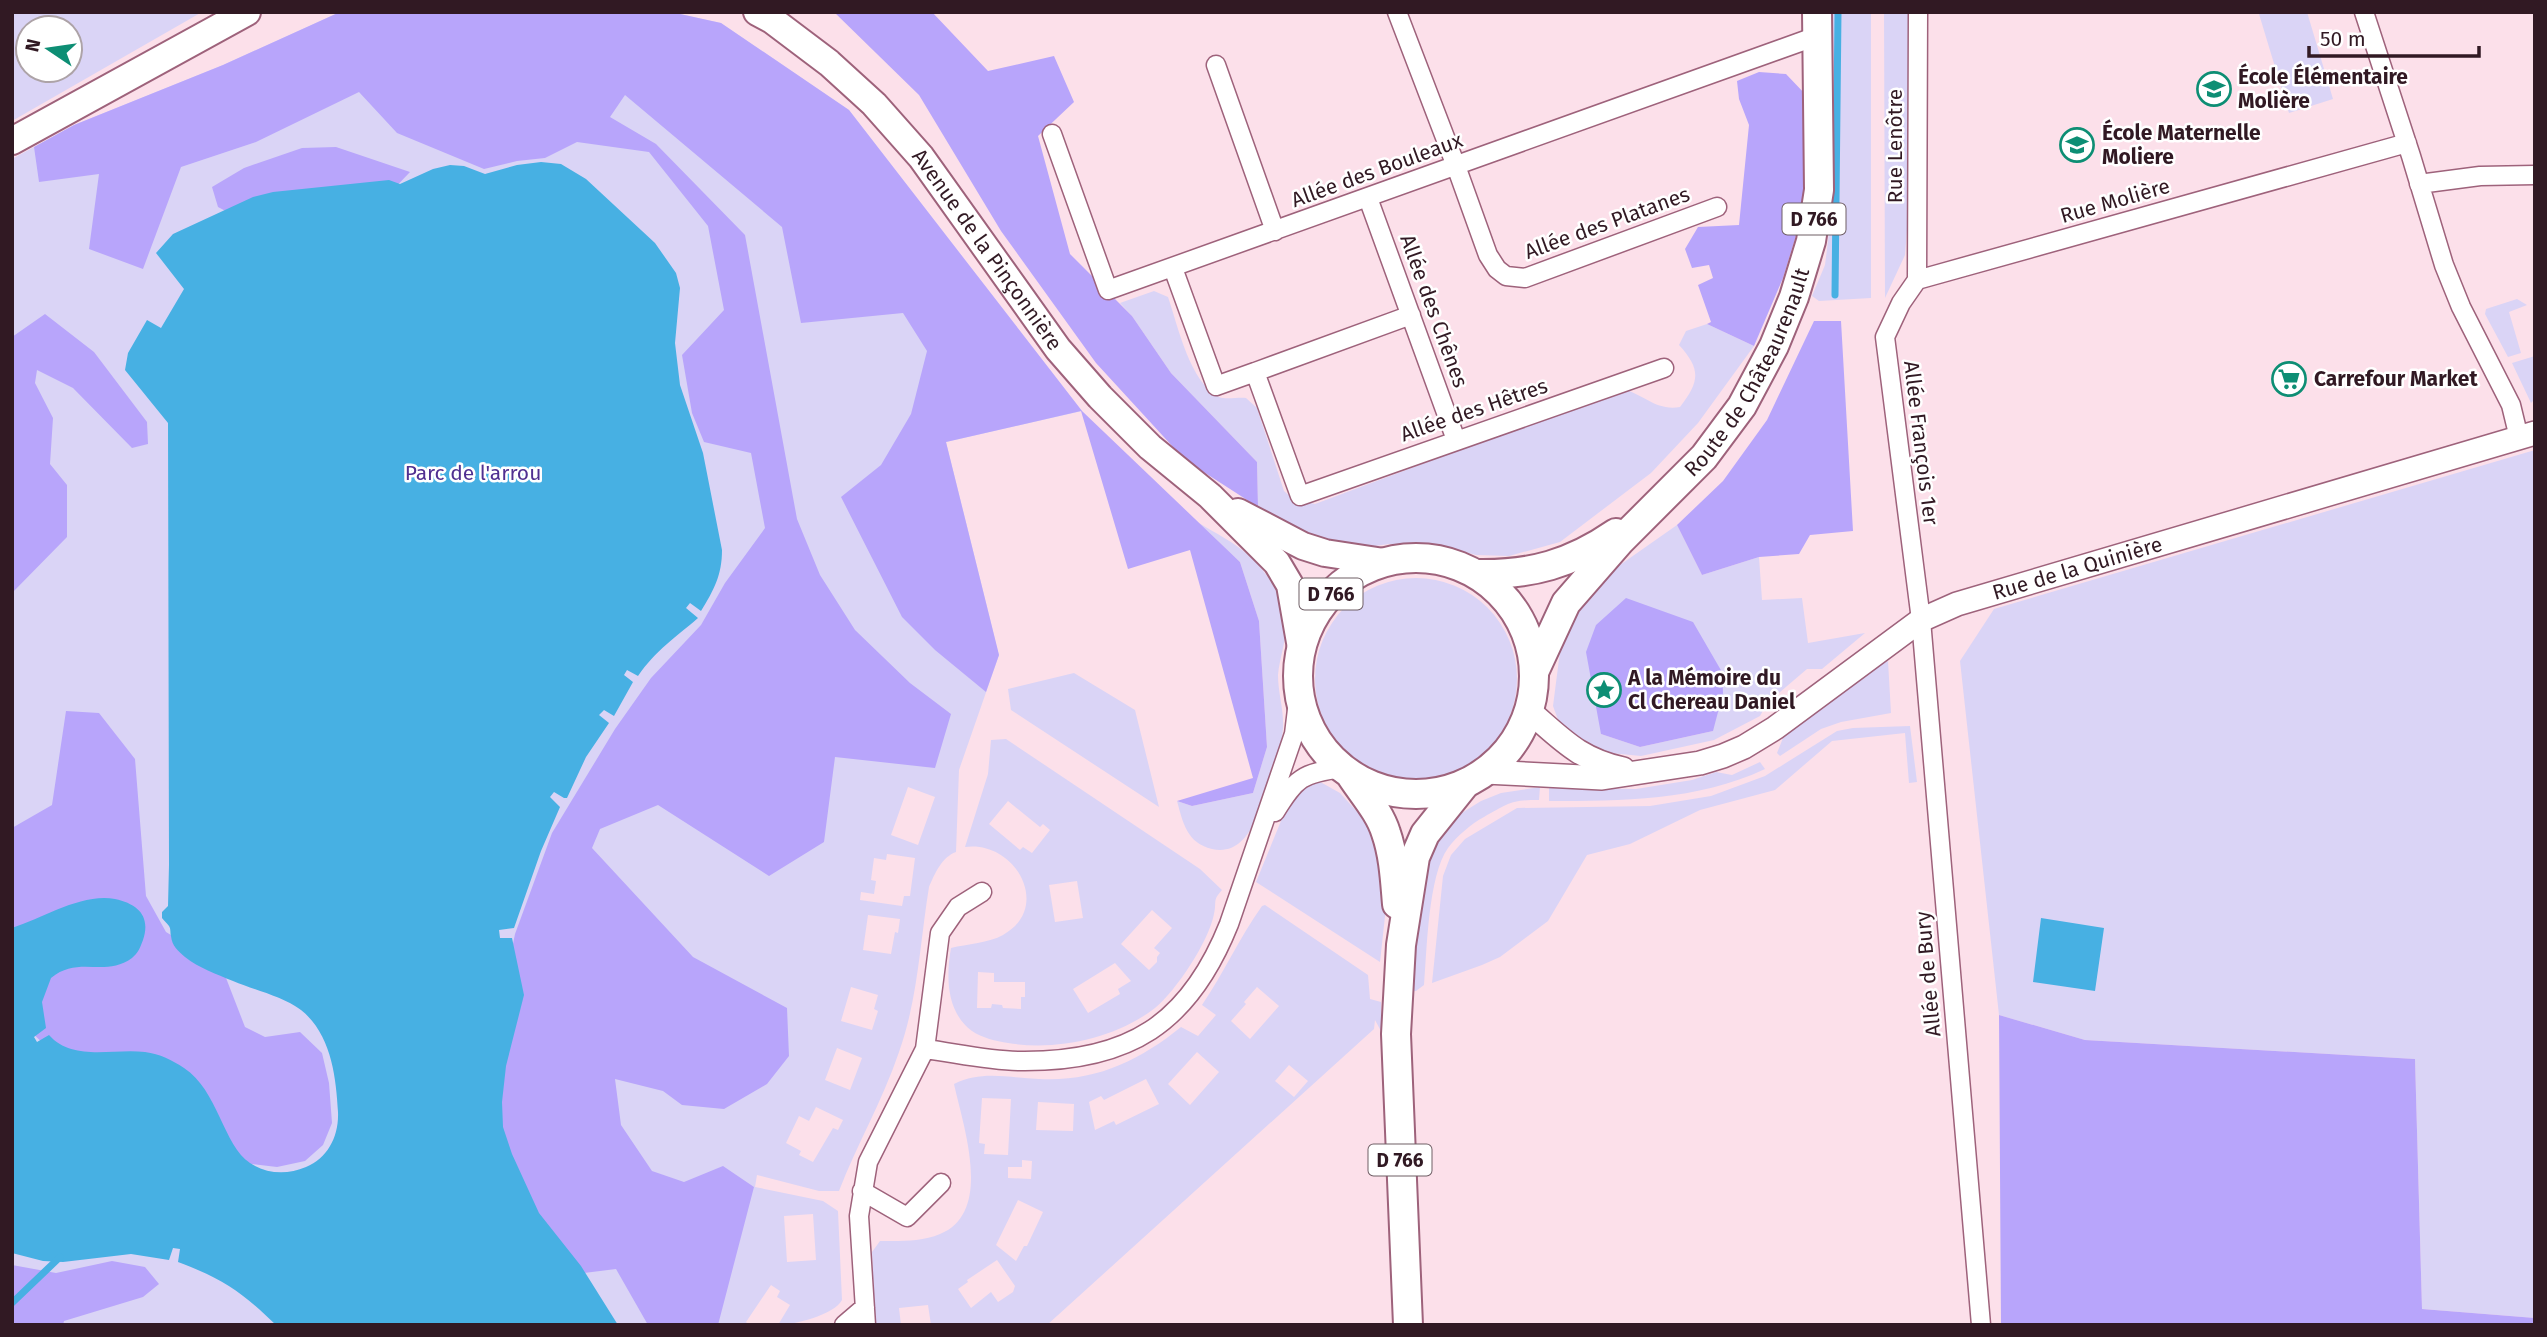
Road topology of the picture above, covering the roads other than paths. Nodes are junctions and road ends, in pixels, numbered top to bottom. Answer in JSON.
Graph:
{"nodes":[{"id":1,"x":247,"y":12,"type":"edge"},
{"id":2,"x":757,"y":12,"type":"edge"},
{"id":3,"x":1397,"y":12,"type":"edge"},
{"id":4,"x":1919,"y":12,"type":"edge"},
{"id":5,"x":2364,"y":12,"type":"edge"},
{"id":6,"x":1817,"y":24,"type":"edge"},
{"id":7,"x":1216,"y":65,"type":"dead end"},
{"id":8,"x":1052,"y":134,"type":"dead end"},
{"id":9,"x":12,"y":141,"type":"edge"},
{"id":10,"x":2407,"y":143,"type":"junction"},
{"id":11,"x":1456,"y":166,"type":"junction"},
{"id":12,"x":2535,"y":175,"type":"edge"},
{"id":13,"x":2419,"y":184,"type":"junction"},
{"id":14,"x":1368,"y":198,"type":"junction"},
{"id":15,"x":1717,"y":206,"type":"dead end"},
{"id":16,"x":1275,"y":231,"type":"junction"},
{"id":17,"x":1174,"y":268,"type":"junction"},
{"id":18,"x":1917,"y":280,"type":"junction"},
{"id":19,"x":1411,"y":315,"type":"junction"},
{"id":20,"x":1664,"y":368,"type":"dead end"},
{"id":21,"x":1255,"y":372,"type":"junction"},
{"id":22,"x":2527,"y":435,"type":"edge"},
{"id":23,"x":1456,"y":440,"type":"junction"},
{"id":24,"x":1210,"y":496,"type":"junction"},
{"id":25,"x":1653,"y":508,"type":"junction"},
{"id":26,"x":1384,"y":562,"type":"junction"},
{"id":27,"x":1477,"y":574,"type":"junction"},
{"id":28,"x":1921,"y":620,"type":"junction"},
{"id":29,"x":1301,"y":648,"type":"junction"},
{"id":30,"x":1534,"y":672,"type":"junction"},
{"id":31,"x":1299,"y":693,"type":"junction"},
{"id":32,"x":1529,"y":711,"type":"junction"},
{"id":33,"x":1345,"y":771,"type":"junction"},
{"id":34,"x":1654,"y":771,"type":"junction"},
{"id":35,"x":1475,"y":778,"type":"junction"},
{"id":36,"x":1259,"y":839,"type":"junction"},
{"id":37,"x":982,"y":892,"type":"dead end"},
{"id":38,"x":1401,"y":945,"type":"junction"},
{"id":39,"x":925,"y":1049,"type":"junction"},
{"id":40,"x":941,"y":1183,"type":"dead end"},
{"id":41,"x":862,"y":1191,"type":"junction"},
{"id":42,"x":865,"y":1316,"type":"edge"},
{"id":43,"x":844,"y":1325,"type":"edge"},
{"id":44,"x":1408,"y":1325,"type":"edge"},
{"id":45,"x":1981,"y":1325,"type":"edge"}],
"edges":[{"from":1,"to":9,"type":"main road"},
{"from":2,"to":24,"type":"main road","name":"Avenue de la Pinçonnière"},
{"from":3,"to":11,"type":"street","name":"Allée des Platanes"},
{"from":4,"to":18,"type":"street","name":"Rue Lenôtre"},
{"from":5,"to":10,"type":"street"},
{"from":6,"to":11,"type":"street","name":"Allée des Bouleaux"},
{"from":6,"to":25,"type":"main road","name":"Route de Châteaurenault","number":"D 766"},
{"from":7,"to":16,"type":"street"},
{"from":8,"to":17,"type":"street","name":"Allée des Bouleaux"},
{"from":10,"to":13,"type":"street"},
{"from":10,"to":18,"type":"street","name":"Rue Molière"},
{"from":11,"to":14,"type":"street","name":"Allée des Bouleaux"},
{"from":11,"to":15,"type":"street","name":"Allée des Platanes"},
{"from":12,"to":13,"type":"street"},
{"from":13,"to":22,"type":"street"},
{"from":14,"to":16,"type":"street","name":"Allée des Bouleaux"},
{"from":14,"to":19,"type":"street","name":"Allée des Chênes"},
{"from":16,"to":17,"type":"street","name":"Allée des Bouleaux"},
{"from":17,"to":21,"type":"street"},
{"from":18,"to":28,"type":"street","name":"Allée François 1er"},
{"from":19,"to":21,"type":"street"},
{"from":19,"to":23,"type":"street","name":"Allée des Chênes"},
{"from":20,"to":23,"type":"street","name":"Allée des Hêtres"},
{"from":21,"to":23,"type":"street","name":"Allée des Hêtres"},
{"from":22,"to":28,"type":"street","name":"Rue de la Quinière"},
{"from":24,"to":26,"type":"main road","name":"Avenue de la Pinçonnière"},
{"from":24,"to":29,"type":"main road","name":"Avenue de la Pinçonnière"},
{"from":25,"to":27,"type":"main road","name":"Route de Châteaurenault","number":"D 766"},
{"from":25,"to":30,"type":"main road","name":"Route de Châteaurenault","number":"D 766"},
{"from":26,"to":27,"type":"main road","number":"D 766"},
{"from":26,"to":29,"type":"main road","number":"D 766"},
{"from":27,"to":30,"type":"main road"},
{"from":28,"to":34,"type":"street","name":"Rue de la Quinière"},
{"from":28,"to":45,"type":"street","name":"Allée de Bury"},
{"from":29,"to":31,"type":"main road"},
{"from":30,"to":32,"type":"main road","number":"D 766"},
{"from":31,"to":33,"type":"main road"},
{"from":31,"to":36,"type":"street"},
{"from":32,"to":34,"type":"street","name":"Rue de la Quinière"},
{"from":32,"to":35,"type":"main road","number":"D 766"},
{"from":33,"to":35,"type":"main road"},
{"from":33,"to":36,"type":"street"},
{"from":33,"to":38,"type":"main road","number":"D 766"},
{"from":34,"to":35,"type":"street","name":"Rue de la Quinière"},
{"from":35,"to":38,"type":"main road","number":"D 766"},
{"from":36,"to":39,"type":"street"},
{"from":37,"to":39,"type":"street"},
{"from":38,"to":44,"type":"main road","number":"D 766"},
{"from":39,"to":41,"type":"street"},
{"from":40,"to":41,"type":"street"},
{"from":41,"to":42,"type":"street"},
{"from":42,"to":43,"type":"street"}]}
